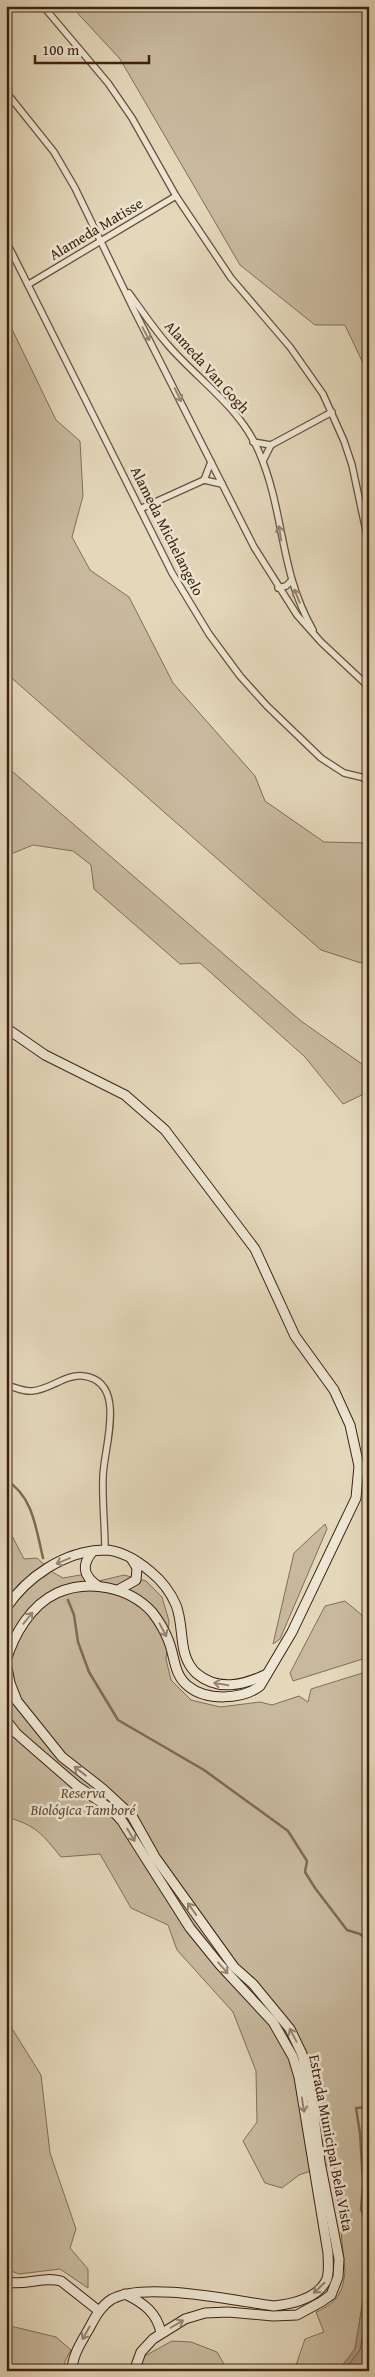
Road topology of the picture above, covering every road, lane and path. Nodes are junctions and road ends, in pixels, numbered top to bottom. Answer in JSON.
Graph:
{"nodes":[{"id":1,"x":43,"y":6,"type":"edge"},
{"id":2,"x":6,"y":92,"type":"edge"},
{"id":3,"x":176,"y":196,"type":"junction"},
{"id":4,"x":101,"y":240,"type":"junction"},
{"id":5,"x":6,"y":241,"type":"edge"},
{"id":6,"x":29,"y":284,"type":"junction"},
{"id":7,"x":122,"y":284,"type":"junction"},
{"id":8,"x":166,"y":344,"type":"junction"},
{"id":9,"x":157,"y":352,"type":"junction"},
{"id":10,"x":332,"y":412,"type":"junction"},
{"id":11,"x":253,"y":442,"type":"junction"},
{"id":12,"x":271,"y":445,"type":"junction"},
{"id":13,"x":263,"y":461,"type":"junction"},
{"id":14,"x":211,"y":462,"type":"junction"},
{"id":15,"x":204,"y":480,"type":"junction"},
{"id":16,"x":222,"y":484,"type":"junction"},
{"id":17,"x":140,"y":509,"type":"junction"},
{"id":18,"x":369,"y":545,"type":"edge"},
{"id":19,"x":291,"y":581,"type":"junction"},
{"id":20,"x":278,"y":588,"type":"junction"},
{"id":21,"x":321,"y":642,"type":"junction"},
{"id":22,"x":367,"y":686,"type":"edge"},
{"id":23,"x":369,"y":692,"type":"edge"},
{"id":24,"x":369,"y":712,"type":"edge"},
{"id":25,"x":369,"y":724,"type":"edge"},
{"id":26,"x":369,"y":779,"type":"edge"},
{"id":27,"x":6,"y":1028,"type":"edge"},
{"id":28,"x":6,"y":1385,"type":"edge"},
{"id":29,"x":105,"y":1550,"type":"junction"},
{"id":30,"x":93,"y":1551,"type":"junction"},
{"id":31,"x":130,"y":1557,"type":"junction"},
{"id":32,"x":98,"y":1586,"type":"junction"},
{"id":33,"x":118,"y":1590,"type":"junction"},
{"id":34,"x":6,"y":1608,"type":"edge"},
{"id":35,"x":6,"y":1661,"type":"edge"},
{"id":36,"x":267,"y":1674,"type":"junction"},
{"id":37,"x":6,"y":1720,"type":"edge"},
{"id":38,"x":8,"y":2283,"type":"edge"},
{"id":39,"x":125,"y":2294,"type":"junction"},
{"id":40,"x":98,"y":2311,"type":"junction"},
{"id":41,"x":161,"y":2333,"type":"junction"},
{"id":42,"x":72,"y":2371,"type":"edge"},
{"id":43,"x":134,"y":2371,"type":"edge"}],
"edges":[{"from":1,"to":3,"type":"street"},
{"from":2,"to":4,"type":"street","name":"Alameda Van Gogh"},
{"from":3,"to":4,"type":"street","name":"Alameda Matisse"},
{"from":3,"to":10,"type":"street"},
{"from":4,"to":6,"type":"street","name":"Alameda Matisse"},
{"from":4,"to":7,"type":"street","name":"Alameda Van Gogh"},
{"from":5,"to":6,"type":"street","name":"Alameda Michelangelo"},
{"from":6,"to":17,"type":"street","name":"Alameda Michelangelo"},
{"from":7,"to":8,"type":"street","name":"Alameda Van Gogh"},
{"from":7,"to":9,"type":"street","name":"Alameda Van Gogh","one_way":true},
{"from":8,"to":9,"type":"street"},
{"from":8,"to":11,"type":"street","name":"Alameda Van Gogh"},
{"from":9,"to":14,"type":"street","name":"Alameda Van Gogh","one_way":true},
{"from":10,"to":12,"type":"street"},
{"from":10,"to":18,"type":"street"},
{"from":11,"to":12,"type":"street"},
{"from":11,"to":13,"type":"street","name":"Alameda Van Gogh"},
{"from":12,"to":13,"type":"street"},
{"from":19,"to":13,"type":"street","name":"Alameda Van Gogh","one_way":true},
{"from":14,"to":15,"type":"street"},
{"from":14,"to":16,"type":"street","name":"Alameda Van Gogh"},
{"from":15,"to":16,"type":"street"},
{"from":15,"to":17,"type":"street"},
{"from":16,"to":20,"type":"street","name":"Alameda Van Gogh"},
{"from":17,"to":26,"type":"street","name":"Alameda Michelangelo"},
{"from":19,"to":20,"type":"street"},
{"from":21,"to":19,"type":"street","name":"Alameda Van Gogh","one_way":true},
{"from":20,"to":21,"type":"street","name":"Alameda Van Gogh"},
{"from":21,"to":22,"type":"street","name":"Alameda Van Gogh"},
{"from":22,"to":23,"type":"street","name":"Alameda Van Gogh"},
{"from":24,"to":25,"type":"street"},
{"from":27,"to":36,"type":"main road","name":"Estrada Municipal Bela Vista"},
{"from":28,"to":29,"type":"street"},
{"from":29,"to":30,"type":"main road"},
{"from":29,"to":31,"type":"main road"},
{"from":30,"to":32,"type":"main road"},
{"from":30,"to":34,"type":"main road","one_way":true},
{"from":31,"to":33,"type":"main road"},
{"from":36,"to":31,"type":"main road","one_way":true},
{"from":32,"to":33,"type":"main road","name":"Estrada Municipal Bela Vista"},
{"from":35,"to":32,"type":"main road","name":"Estrada Municipal Bela Vista","one_way":true},
{"from":33,"to":36,"type":"main road","name":"Estrada Municipal Bela Vista","one_way":true},
{"from":41,"to":35,"type":"main road","name":"Estrada Municipal Bela Vista","one_way":true},
{"from":37,"to":39,"type":"main road","name":"Estrada Municipal Bela Vista","one_way":true},
{"from":38,"to":40,"type":"main road"},
{"from":39,"to":40,"type":"main road"},
{"from":39,"to":41,"type":"main road"},
{"from":40,"to":42,"type":"main road","one_way":true},
{"from":41,"to":43,"type":"main road","name":"Estrada Municipal Bela Vista"}]}
